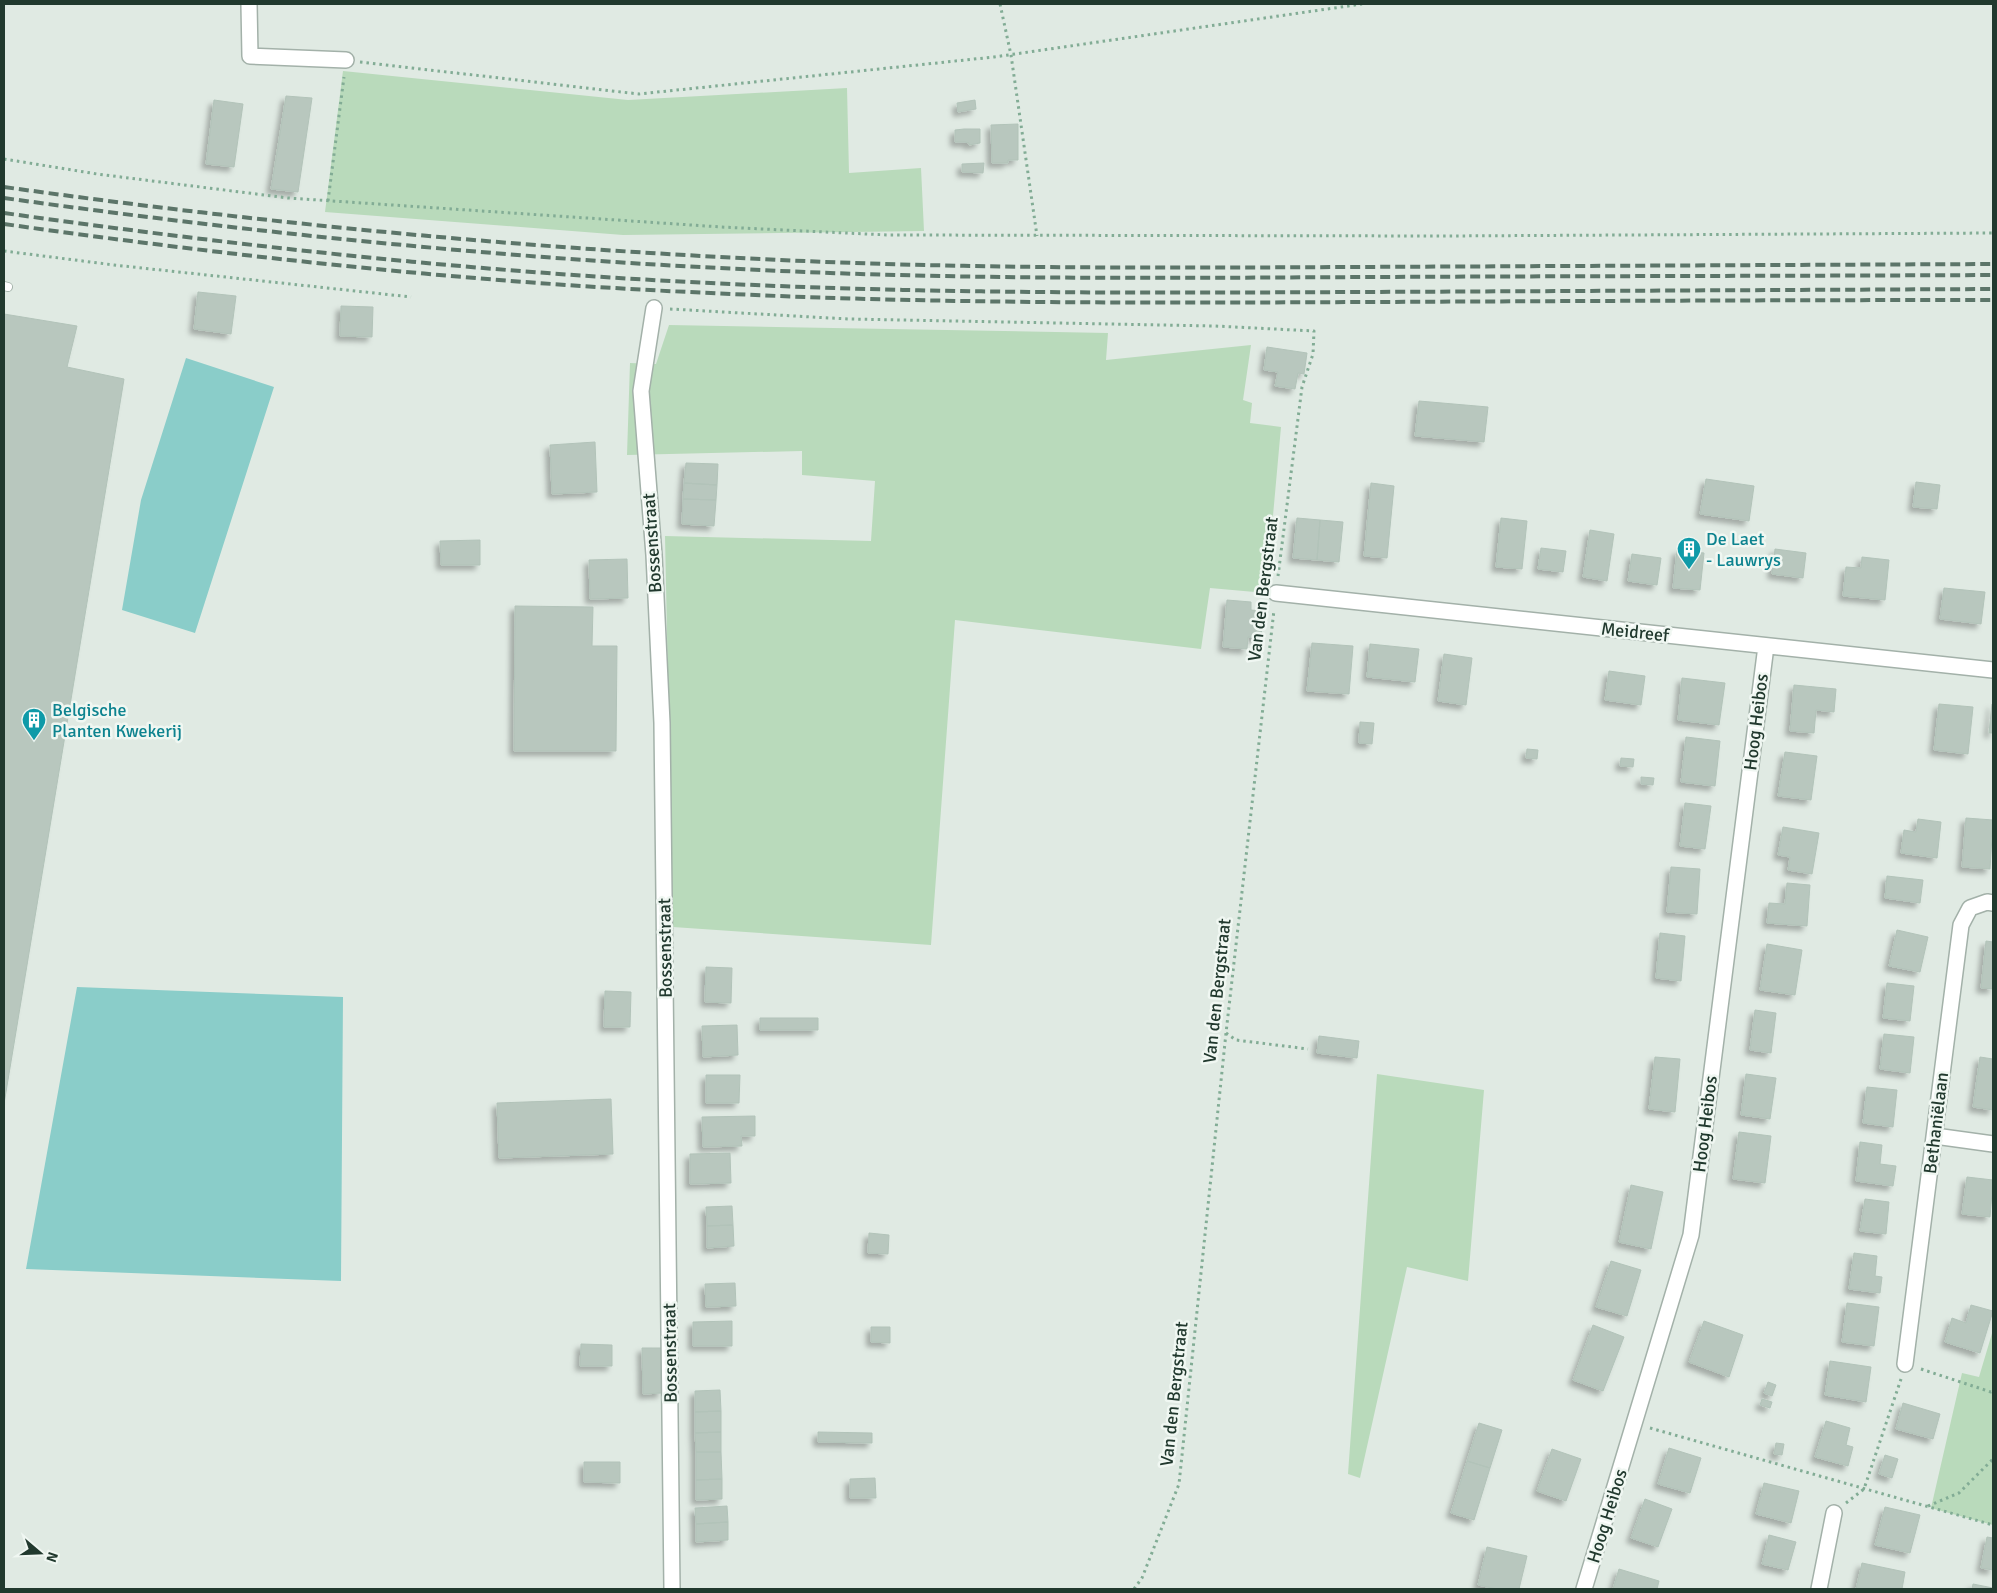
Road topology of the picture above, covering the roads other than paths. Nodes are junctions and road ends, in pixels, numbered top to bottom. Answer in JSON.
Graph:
{"nodes":[{"id":1,"x":250,"y":4,"type":"edge"},
{"id":2,"x":346,"y":60,"type":"road end"},
{"id":3,"x":654,"y":308,"type":"road end"},
{"id":4,"x":1276,"y":593,"type":"road end"},
{"id":5,"x":1766,"y":646,"type":"junction"},
{"id":6,"x":1993,"y":670,"type":"edge"},
{"id":7,"x":1993,"y":903,"type":"edge"},
{"id":8,"x":1935,"y":1136,"type":"junction"},
{"id":9,"x":1993,"y":1144,"type":"edge"},
{"id":10,"x":1905,"y":1364,"type":"road end"},
{"id":11,"x":1834,"y":1513,"type":"road end"},
{"id":12,"x":672,"y":1589,"type":"edge"},
{"id":13,"x":1584,"y":1589,"type":"edge"},
{"id":14,"x":1818,"y":1589,"type":"edge"}],
"edges":[{"from":1,"to":2,"type":"street"},
{"from":3,"to":12,"type":"street","name":"Bossenstraat"},
{"from":4,"to":5,"type":"street","name":"Meidreef"},
{"from":5,"to":6,"type":"street","name":"Meidreef"},
{"from":5,"to":13,"type":"street","name":"Hoog Heibos"},
{"from":7,"to":8,"type":"street","name":"Bethaniëlaan"},
{"from":8,"to":9,"type":"street"},
{"from":8,"to":10,"type":"street","name":"Bethaniëlaan"},
{"from":11,"to":14,"type":"street"}]}
